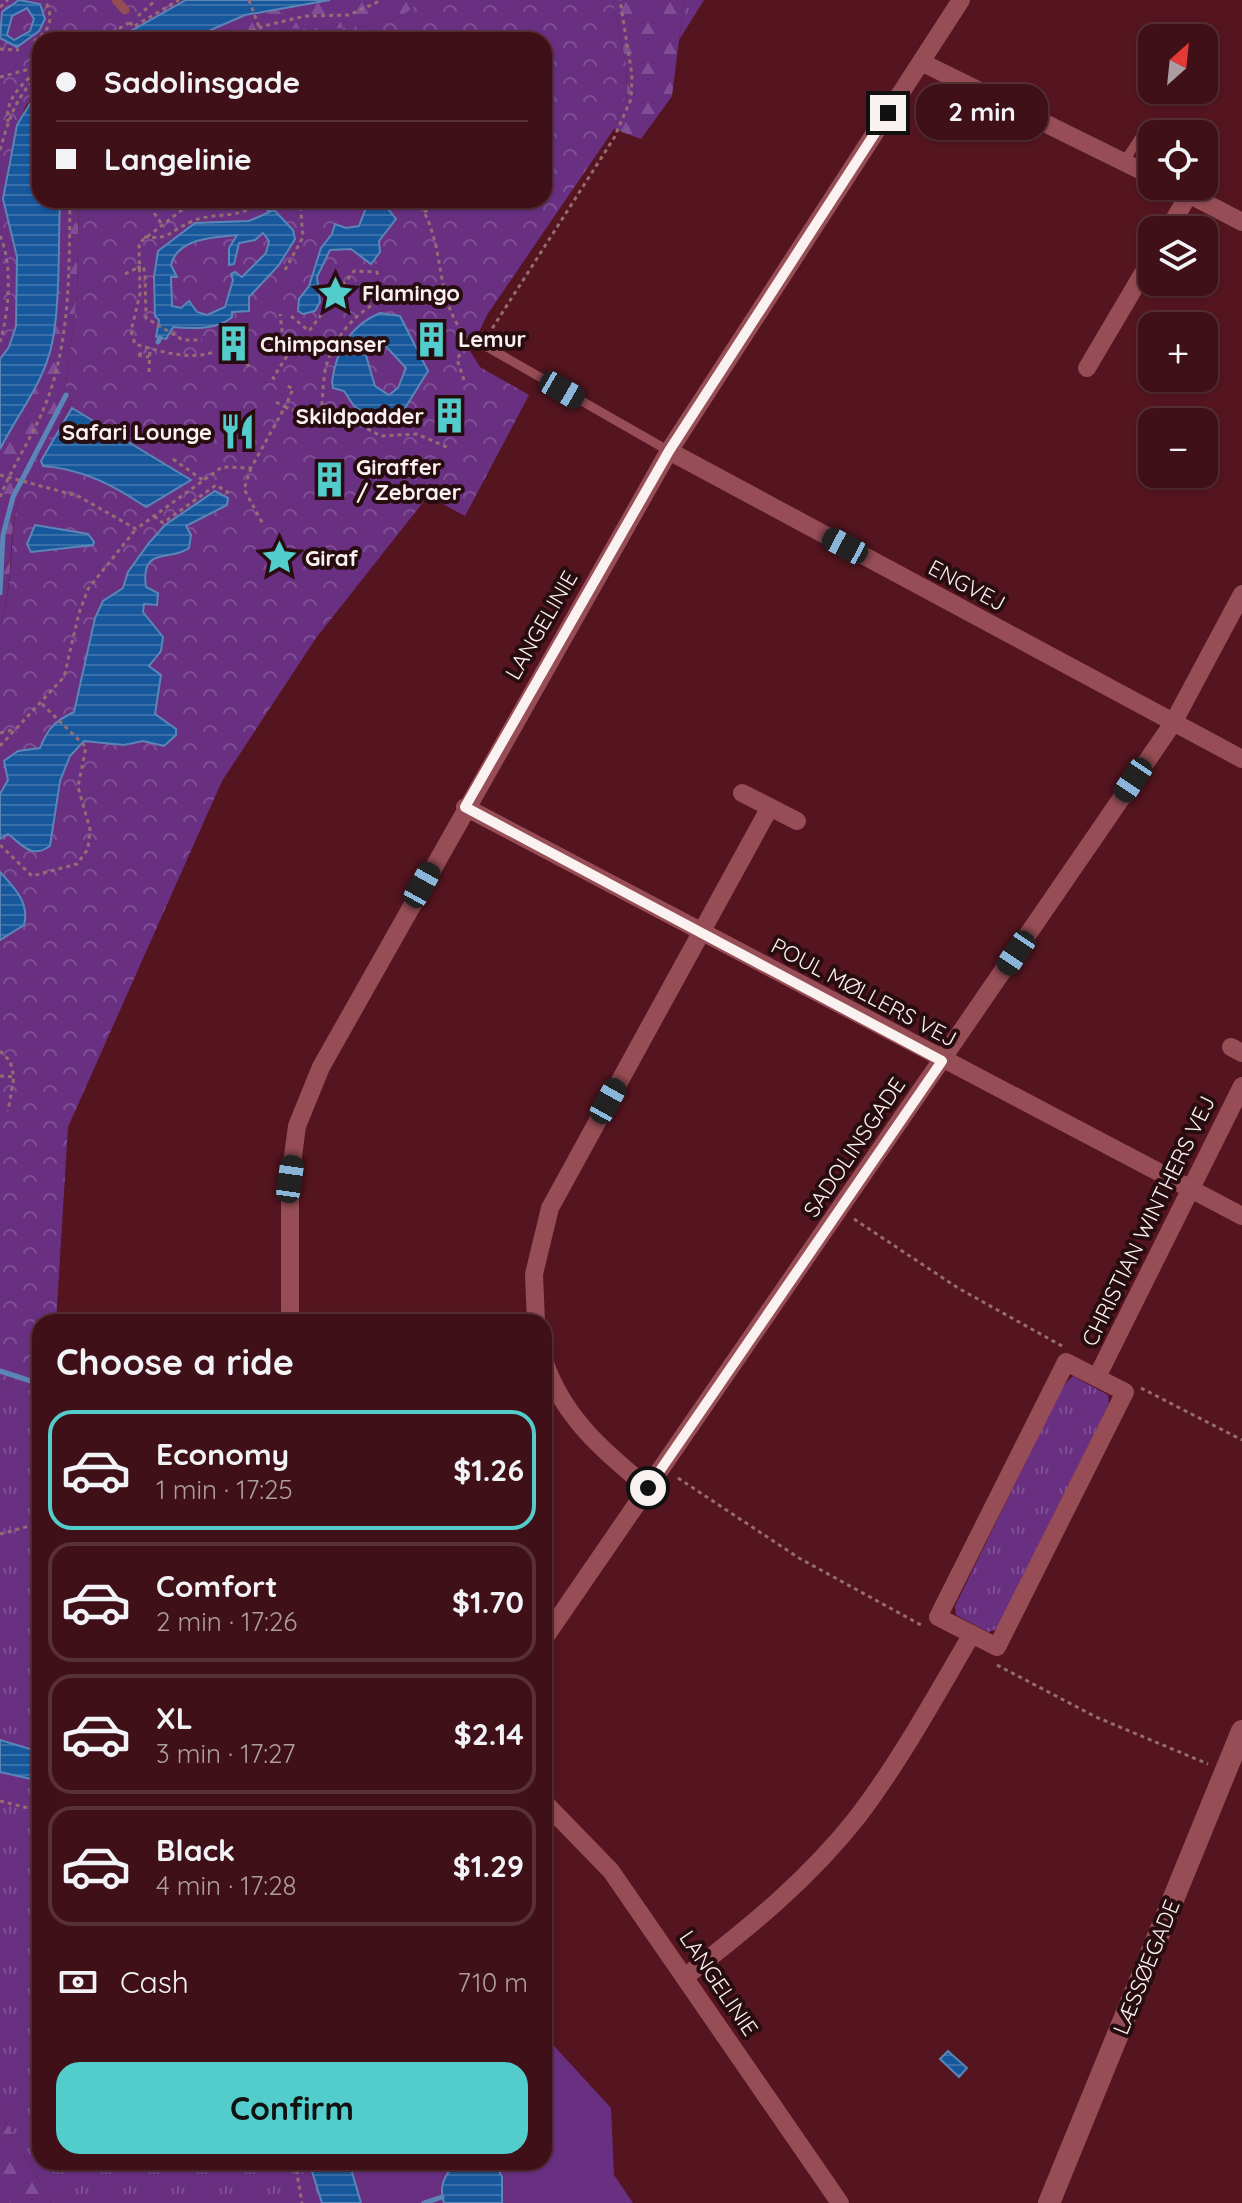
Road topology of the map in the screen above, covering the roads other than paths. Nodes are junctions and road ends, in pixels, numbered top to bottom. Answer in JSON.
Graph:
{"nodes":[{"id":1,"x":116,"y":0,"type":"edge"},
{"id":2,"x":961,"y":0,"type":"edge"},
{"id":3,"x":125,"y":10,"type":"dead end"},
{"id":4,"x":921,"y":62,"type":"junction"},
{"id":5,"x":1138,"y":140,"type":"edge"},
{"id":6,"x":1124,"y":162,"type":"junction"},
{"id":7,"x":1138,"y":169,"type":"edge"},
{"id":8,"x":1200,"y":200,"type":"edge"},
{"id":9,"x":1242,"y":222,"type":"edge"},
{"id":10,"x":1138,"y":282,"type":"edge"},
{"id":11,"x":482,"y":344,"type":"road end"},
{"id":12,"x":1087,"y":368,"type":"dead end"},
{"id":13,"x":669,"y":451,"type":"junction"},
{"id":14,"x":1242,"y":594,"type":"edge"},
{"id":15,"x":1173,"y":723,"type":"junction"},
{"id":16,"x":1242,"y":759,"type":"edge"},
{"id":17,"x":742,"y":793,"type":"dead end"},
{"id":18,"x":465,"y":807,"type":"junction"},
{"id":19,"x":770,"y":807,"type":"junction"},
{"id":20,"x":797,"y":821,"type":"dead end"},
{"id":21,"x":701,"y":932,"type":"junction"},
{"id":22,"x":942,"y":1061,"type":"junction"},
{"id":23,"x":1242,"y":1086,"type":"edge"},
{"id":24,"x":1189,"y":1188,"type":"junction"},
{"id":25,"x":1242,"y":1216,"type":"edge"},
{"id":26,"x":290,"y":1314,"type":"edge"},
{"id":27,"x":536,"y":1314,"type":"edge"},
{"id":28,"x":1097,"y":1377,"type":"junction"},
{"id":29,"x":552,"y":1385,"type":"edge"},
{"id":30,"x":648,"y":1488,"type":"junction"},
{"id":31,"x":552,"y":1627,"type":"edge"},
{"id":32,"x":972,"y":1634,"type":"junction"},
{"id":33,"x":1242,"y":1731,"type":"edge"},
{"id":34,"x":1234,"y":1774,"type":"edge"},
{"id":35,"x":552,"y":1810,"type":"edge"},
{"id":36,"x":686,"y":1976,"type":"junction"},
{"id":37,"x":840,"y":2203,"type":"edge"},
{"id":38,"x":1049,"y":2203,"type":"edge"}],
"edges":[{"from":1,"to":3,"type":"lane"},
{"from":2,"to":4,"type":"street","name":"LANGELINIE"},
{"from":4,"to":6,"type":"street"},
{"from":4,"to":13,"type":"street","name":"LANGELINIE"},
{"from":5,"to":6,"type":"lane"},
{"from":6,"to":7,"type":"street"},
{"from":8,"to":9,"type":"street"},
{"from":10,"to":12,"type":"street"},
{"from":11,"to":13,"type":"lane"},
{"from":13,"to":15,"type":"street","name":"ENGVEJ"},
{"from":13,"to":18,"type":"street","name":"LANGELINIE"},
{"from":14,"to":15,"type":"street","name":"SADOLINSGADE"},
{"from":15,"to":16,"type":"street","name":"ENGVEJ"},
{"from":15,"to":22,"type":"street","name":"SADOLINSGADE"},
{"from":17,"to":19,"type":"street"},
{"from":18,"to":21,"type":"street","name":"POUL MØLLERS VEJ"},
{"from":18,"to":26,"type":"street","name":"LANGELINIE"},
{"from":19,"to":20,"type":"street"},
{"from":19,"to":21,"type":"street"},
{"from":21,"to":22,"type":"street","name":"POUL MØLLERS VEJ"},
{"from":21,"to":27,"type":"street"},
{"from":22,"to":24,"type":"street","name":"POUL MØLLERS VEJ"},
{"from":22,"to":30,"type":"street","name":"SADOLINSGADE"},
{"from":23,"to":24,"type":"street","name":"CHRISTIAN WINTHERS VEJ"},
{"from":24,"to":25,"type":"street","name":"POUL MØLLERS VEJ"},
{"from":24,"to":28,"type":"street","name":"CHRISTIAN WINTHERS VEJ"},
{"from":28,"to":32,"type":"street","name":"CHRISTIAN WINTHERS VEJ"},
{"from":28,"to":32,"type":"street","name":"CHRISTIAN WINTHERS VEJ"},
{"from":29,"to":30,"type":"street"},
{"from":30,"to":31,"type":"street","name":"SADOLINSGADE"},
{"from":32,"to":36,"type":"street"},
{"from":33,"to":34,"type":"street","name":"LÆSSØEGADE"},
{"from":34,"to":38,"type":"street","name":"LÆSSØEGADE"},
{"from":35,"to":36,"type":"street","name":"LANGELINIE"},
{"from":36,"to":37,"type":"street","name":"LANGELINIE"}]}
